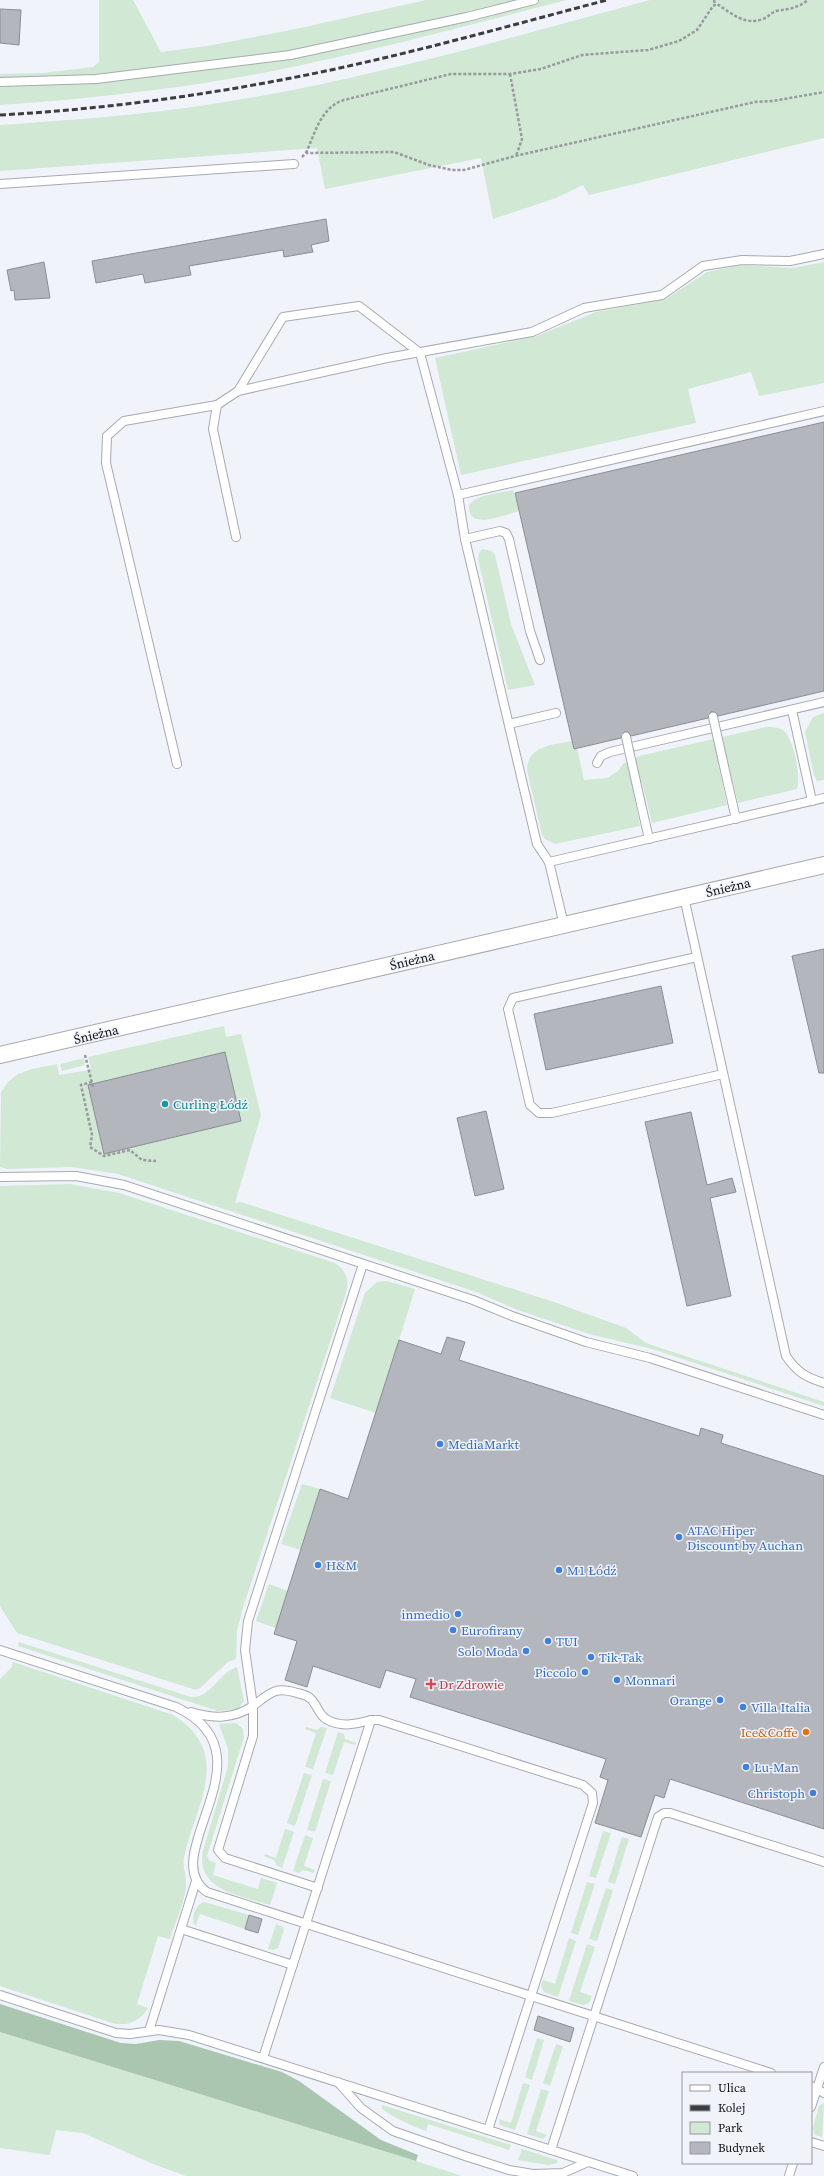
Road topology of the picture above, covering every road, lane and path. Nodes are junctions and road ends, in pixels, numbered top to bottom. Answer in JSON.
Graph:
{"nodes":[{"id":1,"x":534,"y":0,"type":"edge"},
{"id":2,"x":714,"y":0,"type":"edge"},
{"id":3,"x":808,"y":0,"type":"edge"},
{"id":4,"x":715,"y":5,"type":"junction"},
{"id":5,"x":510,"y":74,"type":"junction"},
{"id":6,"x":0,"y":82,"type":"edge"},
{"id":7,"x":824,"y":92,"type":"edge"},
{"id":8,"x":306,"y":153,"type":"junction"},
{"id":9,"x":516,"y":156,"type":"junction"},
{"id":10,"x":294,"y":164,"type":"joint"},
{"id":11,"x":0,"y":184,"type":"edge"},
{"id":12,"x":824,"y":254,"type":"edge"},
{"id":13,"x":420,"y":353,"type":"junction"},
{"id":14,"x":238,"y":391,"type":"junction"},
{"id":15,"x":217,"y":405,"type":"junction"},
{"id":16,"x":824,"y":411,"type":"edge"},
{"id":17,"x":458,"y":495,"type":"junction"},
{"id":18,"x":236,"y":536,"type":"dead end"},
{"id":19,"x":465,"y":539,"type":"junction"},
{"id":20,"x":540,"y":660,"type":"dead end"},
{"id":21,"x":824,"y":702,"type":"edge"},
{"id":22,"x":792,"y":710,"type":"junction"},
{"id":23,"x":556,"y":713,"type":"dead end"},
{"id":24,"x":713,"y":717,"type":"dead end"},
{"id":25,"x":509,"y":724,"type":"junction"},
{"id":26,"x":626,"y":737,"type":"dead end"},
{"id":27,"x":597,"y":763,"type":"dead end"},
{"id":28,"x":177,"y":764,"type":"dead end"},
{"id":29,"x":824,"y":798,"type":"edge"},
{"id":30,"x":812,"y":801,"type":"junction"},
{"id":31,"x":736,"y":819,"type":"junction"},
{"id":32,"x":649,"y":839,"type":"junction"},
{"id":33,"x":549,"y":862,"type":"junction"},
{"id":34,"x":824,"y":865,"type":"edge"},
{"id":35,"x":684,"y":897,"type":"junction"},
{"id":36,"x":564,"y":925,"type":"junction"},
{"id":37,"x":697,"y":956,"type":"junction"},
{"id":38,"x":0,"y":1055,"type":"edge"},
{"id":39,"x":85,"y":1055,"type":"dead end"},
{"id":40,"x":723,"y":1074,"type":"junction"},
{"id":41,"x":92,"y":1082,"type":"junction"},
{"id":42,"x":92,"y":1087,"type":"dead end"},
{"id":43,"x":156,"y":1161,"type":"dead end"},
{"id":44,"x":0,"y":1177,"type":"edge"},
{"id":45,"x":363,"y":1264,"type":"junction"},
{"id":46,"x":824,"y":1383,"type":"edge"},
{"id":47,"x":824,"y":1415,"type":"edge"},
{"id":48,"x":0,"y":1650,"type":"edge"},
{"id":49,"x":253,"y":1706,"type":"junction"},
{"id":50,"x":183,"y":1710,"type":"junction"},
{"id":51,"x":371,"y":1720,"type":"junction"},
{"id":52,"x":824,"y":1862,"type":"edge"},
{"id":53,"x":196,"y":1881,"type":"junction"},
{"id":54,"x":318,"y":1888,"type":"junction"},
{"id":55,"x":306,"y":1925,"type":"junction"},
{"id":56,"x":181,"y":1929,"type":"junction"},
{"id":57,"x":293,"y":1964,"type":"junction"},
{"id":58,"x":0,"y":1995,"type":"edge"},
{"id":59,"x":530,"y":1996,"type":"junction"},
{"id":60,"x":593,"y":2016,"type":"junction"},
{"id":61,"x":148,"y":2031,"type":"junction"},
{"id":62,"x":263,"y":2058,"type":"junction"},
{"id":63,"x":824,"y":2066,"type":"edge"},
{"id":64,"x":768,"y":2072,"type":"edge"},
{"id":65,"x":338,"y":2082,"type":"junction"},
{"id":66,"x":819,"y":2089,"type":"edge"},
{"id":67,"x":812,"y":2106,"type":"edge"},
{"id":68,"x":488,"y":2130,"type":"junction"},
{"id":69,"x":812,"y":2142,"type":"edge"},
{"id":70,"x":824,"y":2146,"type":"edge"},
{"id":71,"x":551,"y":2150,"type":"junction"},
{"id":72,"x":588,"y":2162,"type":"junction"},
{"id":73,"x":793,"y":2164,"type":"edge"},
{"id":74,"x":633,"y":2176,"type":"edge"},
{"id":75,"x":789,"y":2176,"type":"edge"}],
"edges":[{"from":1,"to":6,"type":"lane"},
{"from":2,"to":4,"type":"path"},
{"from":3,"to":4,"type":"path"},
{"from":4,"to":5,"type":"path"},
{"from":5,"to":8,"type":"path"},
{"from":5,"to":9,"type":"path"},
{"from":7,"to":9,"type":"path"},
{"from":8,"to":9,"type":"path"},
{"from":8,"to":10,"type":"path"},
{"from":10,"to":11,"type":"lane"},
{"from":12,"to":13,"type":"lane"},
{"from":13,"to":14,"type":"lane"},
{"from":13,"to":14,"type":"lane"},
{"from":13,"to":17,"type":"lane"},
{"from":14,"to":15,"type":"lane"},
{"from":15,"to":18,"type":"lane"},
{"from":15,"to":28,"type":"lane"},
{"from":16,"to":17,"type":"lane"},
{"from":17,"to":19,"type":"lane"},
{"from":19,"to":20,"type":"lane"},
{"from":19,"to":25,"type":"lane"},
{"from":21,"to":22,"type":"lane"},
{"from":22,"to":27,"type":"lane"},
{"from":22,"to":30,"type":"lane"},
{"from":23,"to":25,"type":"lane"},
{"from":24,"to":31,"type":"lane","bridge":true},
{"from":25,"to":33,"type":"lane"},
{"from":26,"to":32,"type":"lane","bridge":true},
{"from":29,"to":30,"type":"lane"},
{"from":30,"to":31,"type":"lane"},
{"from":31,"to":32,"type":"lane"},
{"from":32,"to":33,"type":"lane"},
{"from":33,"to":36,"type":"lane"},
{"from":34,"to":35,"type":"street","name":"Śnieżna"},
{"from":35,"to":36,"type":"street","name":"Śnieżna"},
{"from":35,"to":37,"type":"lane"},
{"from":36,"to":38,"type":"street","name":"Śnieżna"},
{"from":37,"to":40,"type":"lane"},
{"from":37,"to":40,"type":"lane"},
{"from":39,"to":41,"type":"path"},
{"from":40,"to":46,"type":"lane"},
{"from":41,"to":42,"type":"path"},
{"from":41,"to":43,"type":"path"},
{"from":44,"to":45,"type":"lane"},
{"from":45,"to":47,"type":"lane"},
{"from":45,"to":49,"type":"lane"},
{"from":48,"to":50,"type":"lane"},
{"from":49,"to":50,"type":"lane"},
{"from":49,"to":51,"type":"lane"},
{"from":49,"to":54,"type":"lane"},
{"from":50,"to":53,"type":"lane"},
{"from":51,"to":54,"type":"lane"},
{"from":51,"to":59,"type":"lane"},
{"from":52,"to":60,"type":"lane"},
{"from":53,"to":55,"type":"lane"},
{"from":53,"to":56,"type":"lane"},
{"from":54,"to":55,"type":"lane"},
{"from":55,"to":57,"type":"lane"},
{"from":55,"to":59,"type":"lane"},
{"from":56,"to":57,"type":"lane"},
{"from":56,"to":61,"type":"lane"},
{"from":57,"to":62,"type":"lane"},
{"from":58,"to":61,"type":"lane"},
{"from":59,"to":60,"type":"lane"},
{"from":59,"to":68,"type":"lane"},
{"from":60,"to":64,"type":"lane"},
{"from":60,"to":71,"type":"lane"},
{"from":61,"to":62,"type":"lane"},
{"from":62,"to":65,"type":"lane"},
{"from":63,"to":66,"type":"lane"},
{"from":65,"to":68,"type":"lane"},
{"from":65,"to":72,"type":"lane"},
{"from":66,"to":67,"type":"lane"},
{"from":68,"to":71,"type":"lane"},
{"from":69,"to":70,"type":"lane"},
{"from":71,"to":72,"type":"lane"},
{"from":72,"to":74,"type":"lane"},
{"from":73,"to":75,"type":"lane"}]}
